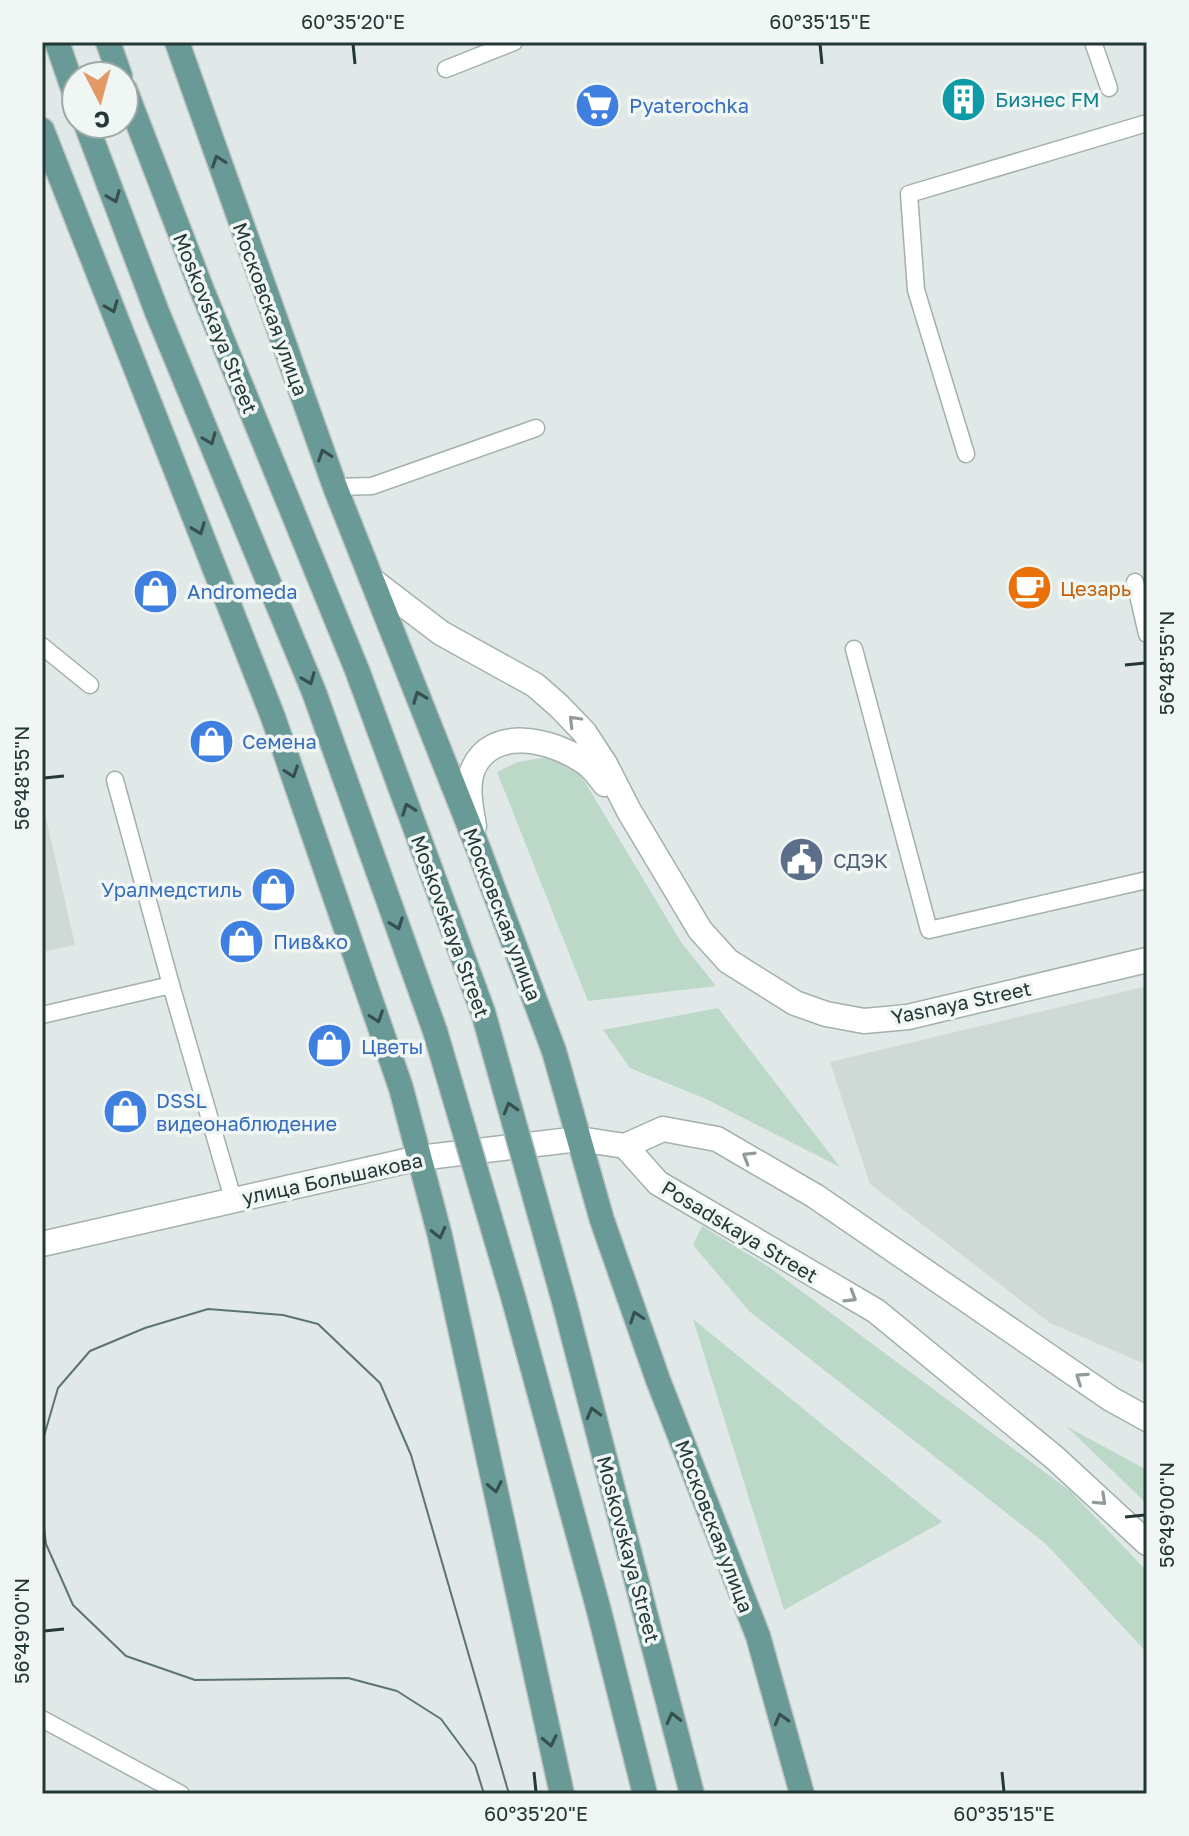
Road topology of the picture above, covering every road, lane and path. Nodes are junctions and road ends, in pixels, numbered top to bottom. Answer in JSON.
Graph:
{"nodes":[{"id":1,"x":177,"y":42,"type":"edge"},
{"id":2,"x":514,"y":42,"type":"edge"},
{"id":3,"x":1093,"y":42,"type":"edge"},
{"id":4,"x":446,"y":69,"type":"dead end"},
{"id":5,"x":1109,"y":88,"type":"dead end"},
{"id":6,"x":1147,"y":123,"type":"edge"},
{"id":7,"x":140,"y":129,"type":"edge"},
{"id":8,"x":42,"y":130,"type":"edge"},
{"id":9,"x":92,"y":140,"type":"edge"},
{"id":10,"x":536,"y":428,"type":"dead end"},
{"id":11,"x":966,"y":454,"type":"dead end"},
{"id":12,"x":335,"y":487,"type":"junction"},
{"id":13,"x":373,"y":581,"type":"junction"},
{"id":14,"x":1135,"y":582,"type":"dead end"},
{"id":15,"x":1147,"y":634,"type":"edge"},
{"id":16,"x":42,"y":646,"type":"edge"},
{"id":17,"x":854,"y":649,"type":"dead end"},
{"id":18,"x":90,"y":685,"type":"dead end"},
{"id":19,"x":115,"y":780,"type":"dead end"},
{"id":20,"x":629,"y":811,"type":"junction"},
{"id":21,"x":478,"y":848,"type":"junction"},
{"id":22,"x":1147,"y":880,"type":"edge"},
{"id":23,"x":1147,"y":960,"type":"edge"},
{"id":24,"x":171,"y":985,"type":"junction"},
{"id":25,"x":42,"y":1015,"type":"edge"},
{"id":26,"x":579,"y":1139,"type":"junction"},
{"id":27,"x":625,"y":1146,"type":"junction"},
{"id":28,"x":419,"y":1158,"type":"junction"},
{"id":29,"x":233,"y":1199,"type":"junction"},
{"id":30,"x":42,"y":1244,"type":"edge"},
{"id":31,"x":1147,"y":1419,"type":"edge"},
{"id":32,"x":1147,"y":1543,"type":"edge"},
{"id":33,"x":42,"y":1719,"type":"edge"},
{"id":34,"x":181,"y":1794,"type":"edge"},
{"id":35,"x":562,"y":1794,"type":"edge"},
{"id":36,"x":645,"y":1794,"type":"edge"},
{"id":37,"x":692,"y":1794,"type":"edge"},
{"id":38,"x":802,"y":1794,"type":"edge"}],
"edges":[{"from":12,"to":1,"type":"main road","name":"Московская улица","one_way":true},
{"from":2,"to":4,"type":"lane"},
{"from":3,"to":5,"type":"lane"},
{"from":6,"to":11,"type":"lane"},
{"from":37,"to":7,"type":"main road","name":"Moskovskaya Street","one_way":true,"bridge":true},
{"from":8,"to":28,"type":"main road","one_way":true},
{"from":9,"to":36,"type":"main road","one_way":true,"bridge":true},
{"from":10,"to":12,"type":"lane"},
{"from":12,"to":13,"type":"main road","name":"Московская улица"},
{"from":20,"to":13,"type":"street","one_way":true},
{"from":21,"to":13,"type":"main road","name":"Московская улица","one_way":true},
{"from":14,"to":15,"type":"lane"},
{"from":16,"to":18,"type":"lane"},
{"from":17,"to":22,"type":"lane"},
{"from":19,"to":24,"type":"lane"},
{"from":20,"to":21,"type":"street"},
{"from":20,"to":23,"type":"street","name":"Yasnaya Street"},
{"from":21,"to":26,"type":"main road","name":"Московская улица"},
{"from":24,"to":25,"type":"lane"},
{"from":24,"to":29,"type":"lane"},
{"from":26,"to":27,"type":"street","name":"улица Большакова"},
{"from":26,"to":28,"type":"street","name":"улица Большакова"},
{"from":38,"to":26,"type":"main road","name":"Московская улица","one_way":true},
{"from":31,"to":27,"type":"street","one_way":true},
{"from":27,"to":32,"type":"street","name":"Posadskaya Street","one_way":true},
{"from":28,"to":29,"type":"street","name":"улица Большакова"},
{"from":28,"to":35,"type":"main road","one_way":true},
{"from":29,"to":30,"type":"street","name":"улица Большакова"},
{"from":33,"to":34,"type":"lane"}]}
